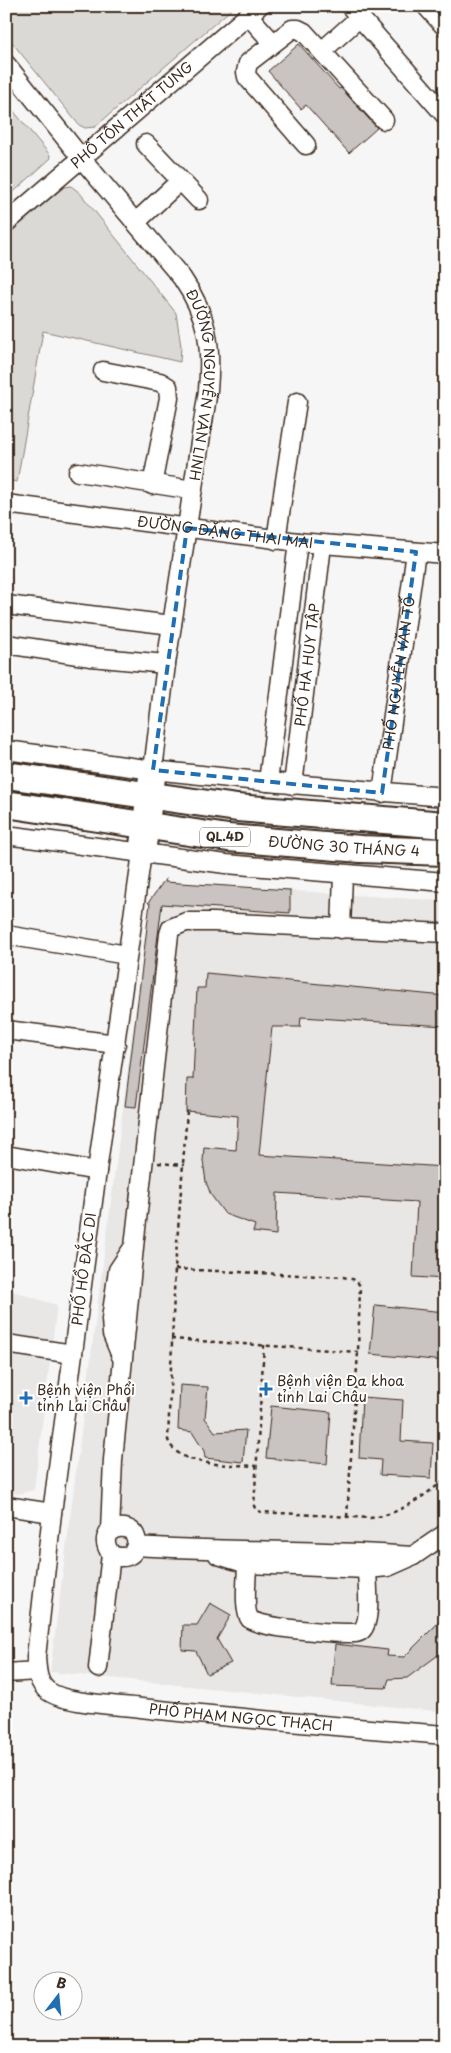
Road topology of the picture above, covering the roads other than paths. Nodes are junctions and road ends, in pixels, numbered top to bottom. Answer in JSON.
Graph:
{"nodes":[{"id":1,"x":426,"y":6,"type":"edge"},
{"id":2,"x":253,"y":11,"type":"edge"},
{"id":3,"x":355,"y":12,"type":"edge"},
{"id":4,"x":445,"y":28,"type":"edge"},
{"id":5,"x":273,"y":43,"type":"junction"},
{"id":6,"x":322,"y":51,"type":"junction"},
{"id":7,"x":6,"y":64,"type":"edge"},
{"id":8,"x":445,"y":115,"type":"edge"},
{"id":9,"x":384,"y":120,"type":"dead end"},
{"id":10,"x":146,"y":144,"type":"dead end"},
{"id":11,"x":306,"y":145,"type":"dead end"},
{"id":12,"x":82,"y":160,"type":"junction"},
{"id":13,"x":180,"y":181,"type":"junction"},
{"id":14,"x":199,"y":200,"type":"dead end"},
{"id":15,"x":136,"y":222,"type":"junction"},
{"id":16,"x":6,"y":223,"type":"edge"},
{"id":17,"x":103,"y":371,"type":"dead end"},
{"id":18,"x":297,"y":402,"type":"dead end"},
{"id":19,"x":78,"y":472,"type":"dead end"},
{"id":20,"x":152,"y":485,"type":"junction"},
{"id":21,"x":193,"y":490,"type":"junction"},
{"id":22,"x":6,"y":504,"type":"edge"},
{"id":23,"x":187,"y":528,"type":"junction"},
{"id":24,"x":276,"y":540,"type":"junction"},
{"id":25,"x":298,"y":542,"type":"junction"},
{"id":26,"x":322,"y":545,"type":"junction"},
{"id":27,"x":416,"y":552,"type":"junction"},
{"id":28,"x":445,"y":554,"type":"edge"},
{"id":29,"x":6,"y":605,"type":"edge"},
{"id":30,"x":172,"y":625,"type":"junction"},
{"id":31,"x":6,"y":644,"type":"edge"},
{"id":32,"x":166,"y":664,"type":"junction"},
{"id":33,"x":6,"y":750,"type":"edge"},
{"id":34,"x":153,"y":770,"type":"junction"},
{"id":35,"x":6,"y":775,"type":"edge"},
{"id":36,"x":268,"y":782,"type":"junction"},
{"id":37,"x":293,"y":785,"type":"junction"},
{"id":38,"x":382,"y":793,"type":"junction"},
{"id":39,"x":150,"y":796,"type":"junction"},
{"id":40,"x":445,"y":797,"type":"edge"},
{"id":41,"x":6,"y":804,"type":"edge"},
{"id":42,"x":445,"y":825,"type":"edge"},
{"id":43,"x":146,"y":826,"type":"junction"},
{"id":44,"x":6,"y":835,"type":"edge"},
{"id":45,"x":445,"y":852,"type":"edge"},
{"id":46,"x":142,"y":854,"type":"junction"},
{"id":47,"x":343,"y":875,"type":"junction"},
{"id":48,"x":445,"y":882,"type":"edge"},
{"id":49,"x":341,"y":928,"type":"junction"},
{"id":50,"x":445,"y":933,"type":"edge"},
{"id":51,"x":6,"y":935,"type":"edge"},
{"id":52,"x":126,"y":955,"type":"junction"},
{"id":53,"x":6,"y":1030,"type":"edge"},
{"id":54,"x":116,"y":1044,"type":"junction"},
{"id":55,"x":6,"y":1155,"type":"edge"},
{"id":56,"x":97,"y":1171,"type":"junction"},
{"id":57,"x":6,"y":1344,"type":"edge"},
{"id":58,"x":73,"y":1354,"type":"junction"},
{"id":59,"x":6,"y":1506,"type":"edge"},
{"id":60,"x":52,"y":1513,"type":"junction"},
{"id":61,"x":110,"y":1531,"type":"junction"},
{"id":62,"x":445,"y":1534,"type":"edge"},
{"id":63,"x":136,"y":1546,"type":"junction"},
{"id":64,"x":206,"y":1551,"type":"junction"},
{"id":65,"x":110,"y":1554,"type":"junction"},
{"id":66,"x":414,"y":1556,"type":"junction"},
{"id":67,"x":247,"y":1564,"type":"junction"},
{"id":68,"x":367,"y":1569,"type":"junction"},
{"id":69,"x":98,"y":1668,"type":"dead end"},
{"id":70,"x":6,"y":1673,"type":"edge"},
{"id":71,"x":39,"y":1678,"type":"junction"},
{"id":72,"x":445,"y":1735,"type":"edge"}],
"edges":[{"from":1,"to":4,"type":"street"},
{"from":2,"to":5,"type":"street"},
{"from":2,"to":12,"type":"street","name":"PHỐ TÔN THẤT TÙNG"},
{"from":3,"to":6,"type":"street"},
{"from":3,"to":8,"type":"street"},
{"from":5,"to":6,"type":"street"},
{"from":5,"to":11,"type":"street"},
{"from":6,"to":9,"type":"street"},
{"from":7,"to":12,"type":"street","name":"ĐƯỜNG NGUYỄN VĂN LINH"},
{"from":10,"to":13,"type":"street"},
{"from":12,"to":15,"type":"street","name":"ĐƯỜNG NGUYỄN VĂN LINH"},
{"from":12,"to":16,"type":"street","name":"PHỐ TÔN THẤT TÙNG"},
{"from":13,"to":14,"type":"street"},
{"from":13,"to":15,"type":"street"},
{"from":15,"to":21,"type":"street","name":"ĐƯỜNG NGUYỄN VĂN LINH"},
{"from":17,"to":20,"type":"street"},
{"from":18,"to":24,"type":"street"},
{"from":19,"to":20,"type":"street"},
{"from":20,"to":21,"type":"street"},
{"from":21,"to":23,"type":"street","name":"ĐƯỜNG NGUYỄN VĂN LINH"},
{"from":22,"to":23,"type":"street","name":"ĐƯỜNG ĐẶNG THAI MAI"},
{"from":23,"to":24,"type":"street","name":"ĐƯỜNG ĐẶNG THAI MAI"},
{"from":23,"to":30,"type":"street","name":"ĐƯỜNG NGUYỄN VĂN LINH"},
{"from":24,"to":25,"type":"street","name":"ĐƯỜNG ĐẶNG THAI MAI"},
{"from":25,"to":26,"type":"street","name":"ĐƯỜNG ĐẶNG THAI MAI"},
{"from":25,"to":36,"type":"street","name":"PHỐ HÀ HUY TẬP"},
{"from":26,"to":27,"type":"street","name":"ĐƯỜNG ĐẶNG THAI MAI"},
{"from":26,"to":37,"type":"street","name":"PHỐ HÀ HUY TẬP"},
{"from":27,"to":28,"type":"street","name":"ĐƯỜNG ĐẶNG THAI MAI"},
{"from":27,"to":38,"type":"street","name":"PHỐ NGUYỄN VĂN TỐ"},
{"from":29,"to":30,"type":"street"},
{"from":30,"to":32,"type":"street","name":"ĐƯỜNG NGUYỄN VĂN LINH"},
{"from":31,"to":32,"type":"street"},
{"from":32,"to":34,"type":"street","name":"ĐƯỜNG NGUYỄN VĂN LINH"},
{"from":33,"to":34,"type":"street"},
{"from":34,"to":36,"type":"street"},
{"from":34,"to":39,"type":"highway"},
{"from":35,"to":39,"type":"highway","name":"ĐƯỜNG 30 THÁNG 4","number":"QL.4D"},
{"from":36,"to":37,"type":"street"},
{"from":37,"to":38,"type":"street"},
{"from":38,"to":40,"type":"street"},
{"from":39,"to":42,"type":"highway","name":"ĐƯỜNG 30 THÁNG 4","number":"QL.4D"},
{"from":39,"to":43,"type":"highway"},
{"from":41,"to":43,"type":"highway","name":"ĐƯỜNG 30 THÁNG 4","number":"QL.4D"},
{"from":43,"to":45,"type":"highway","name":"ĐƯỜNG 30 THÁNG 4","number":"QL.4D"},
{"from":43,"to":46,"type":"highway"},
{"from":44,"to":46,"type":"street","name":"ĐƯỜNG 30 THÁNG 4","number":"QL.4D"},
{"from":46,"to":47,"type":"street","name":"ĐƯỜNG 30 THÁNG 4","number":"QL.4D"},
{"from":46,"to":52,"type":"street","name":"PHỐ HỒ ĐẮC DI"},
{"from":47,"to":48,"type":"street","name":"ĐƯỜNG 30 THÁNG 4","number":"QL.4D"},
{"from":47,"to":49,"type":"street"},
{"from":49,"to":50,"type":"street"},
{"from":49,"to":61,"type":"street"},
{"from":51,"to":52,"type":"street"},
{"from":52,"to":54,"type":"street","name":"PHỐ HỒ ĐẮC DI"},
{"from":53,"to":54,"type":"street"},
{"from":54,"to":56,"type":"street","name":"PHỐ HỒ ĐẮC DI"},
{"from":55,"to":56,"type":"street"},
{"from":56,"to":58,"type":"street","name":"PHỐ HỒ ĐẮC DI"},
{"from":57,"to":58,"type":"street"},
{"from":58,"to":60,"type":"street","name":"PHỐ HỒ ĐẮC DI"},
{"from":59,"to":60,"type":"street"},
{"from":60,"to":71,"type":"street","name":"PHỐ HỒ ĐẮC DI"},
{"from":61,"to":63,"type":"street"},
{"from":61,"to":65,"type":"street"},
{"from":62,"to":66,"type":"street"},
{"from":63,"to":64,"type":"street"},
{"from":63,"to":65,"type":"street"},
{"from":64,"to":66,"type":"street"},
{"from":64,"to":67,"type":"street"},
{"from":65,"to":69,"type":"street"},
{"from":66,"to":68,"type":"street"},
{"from":67,"to":68,"type":"street"},
{"from":67,"to":68,"type":"street"},
{"from":70,"to":71,"type":"street"},
{"from":71,"to":72,"type":"street","name":"PHỐ PHẠM NGỌC THẠCH"}]}
